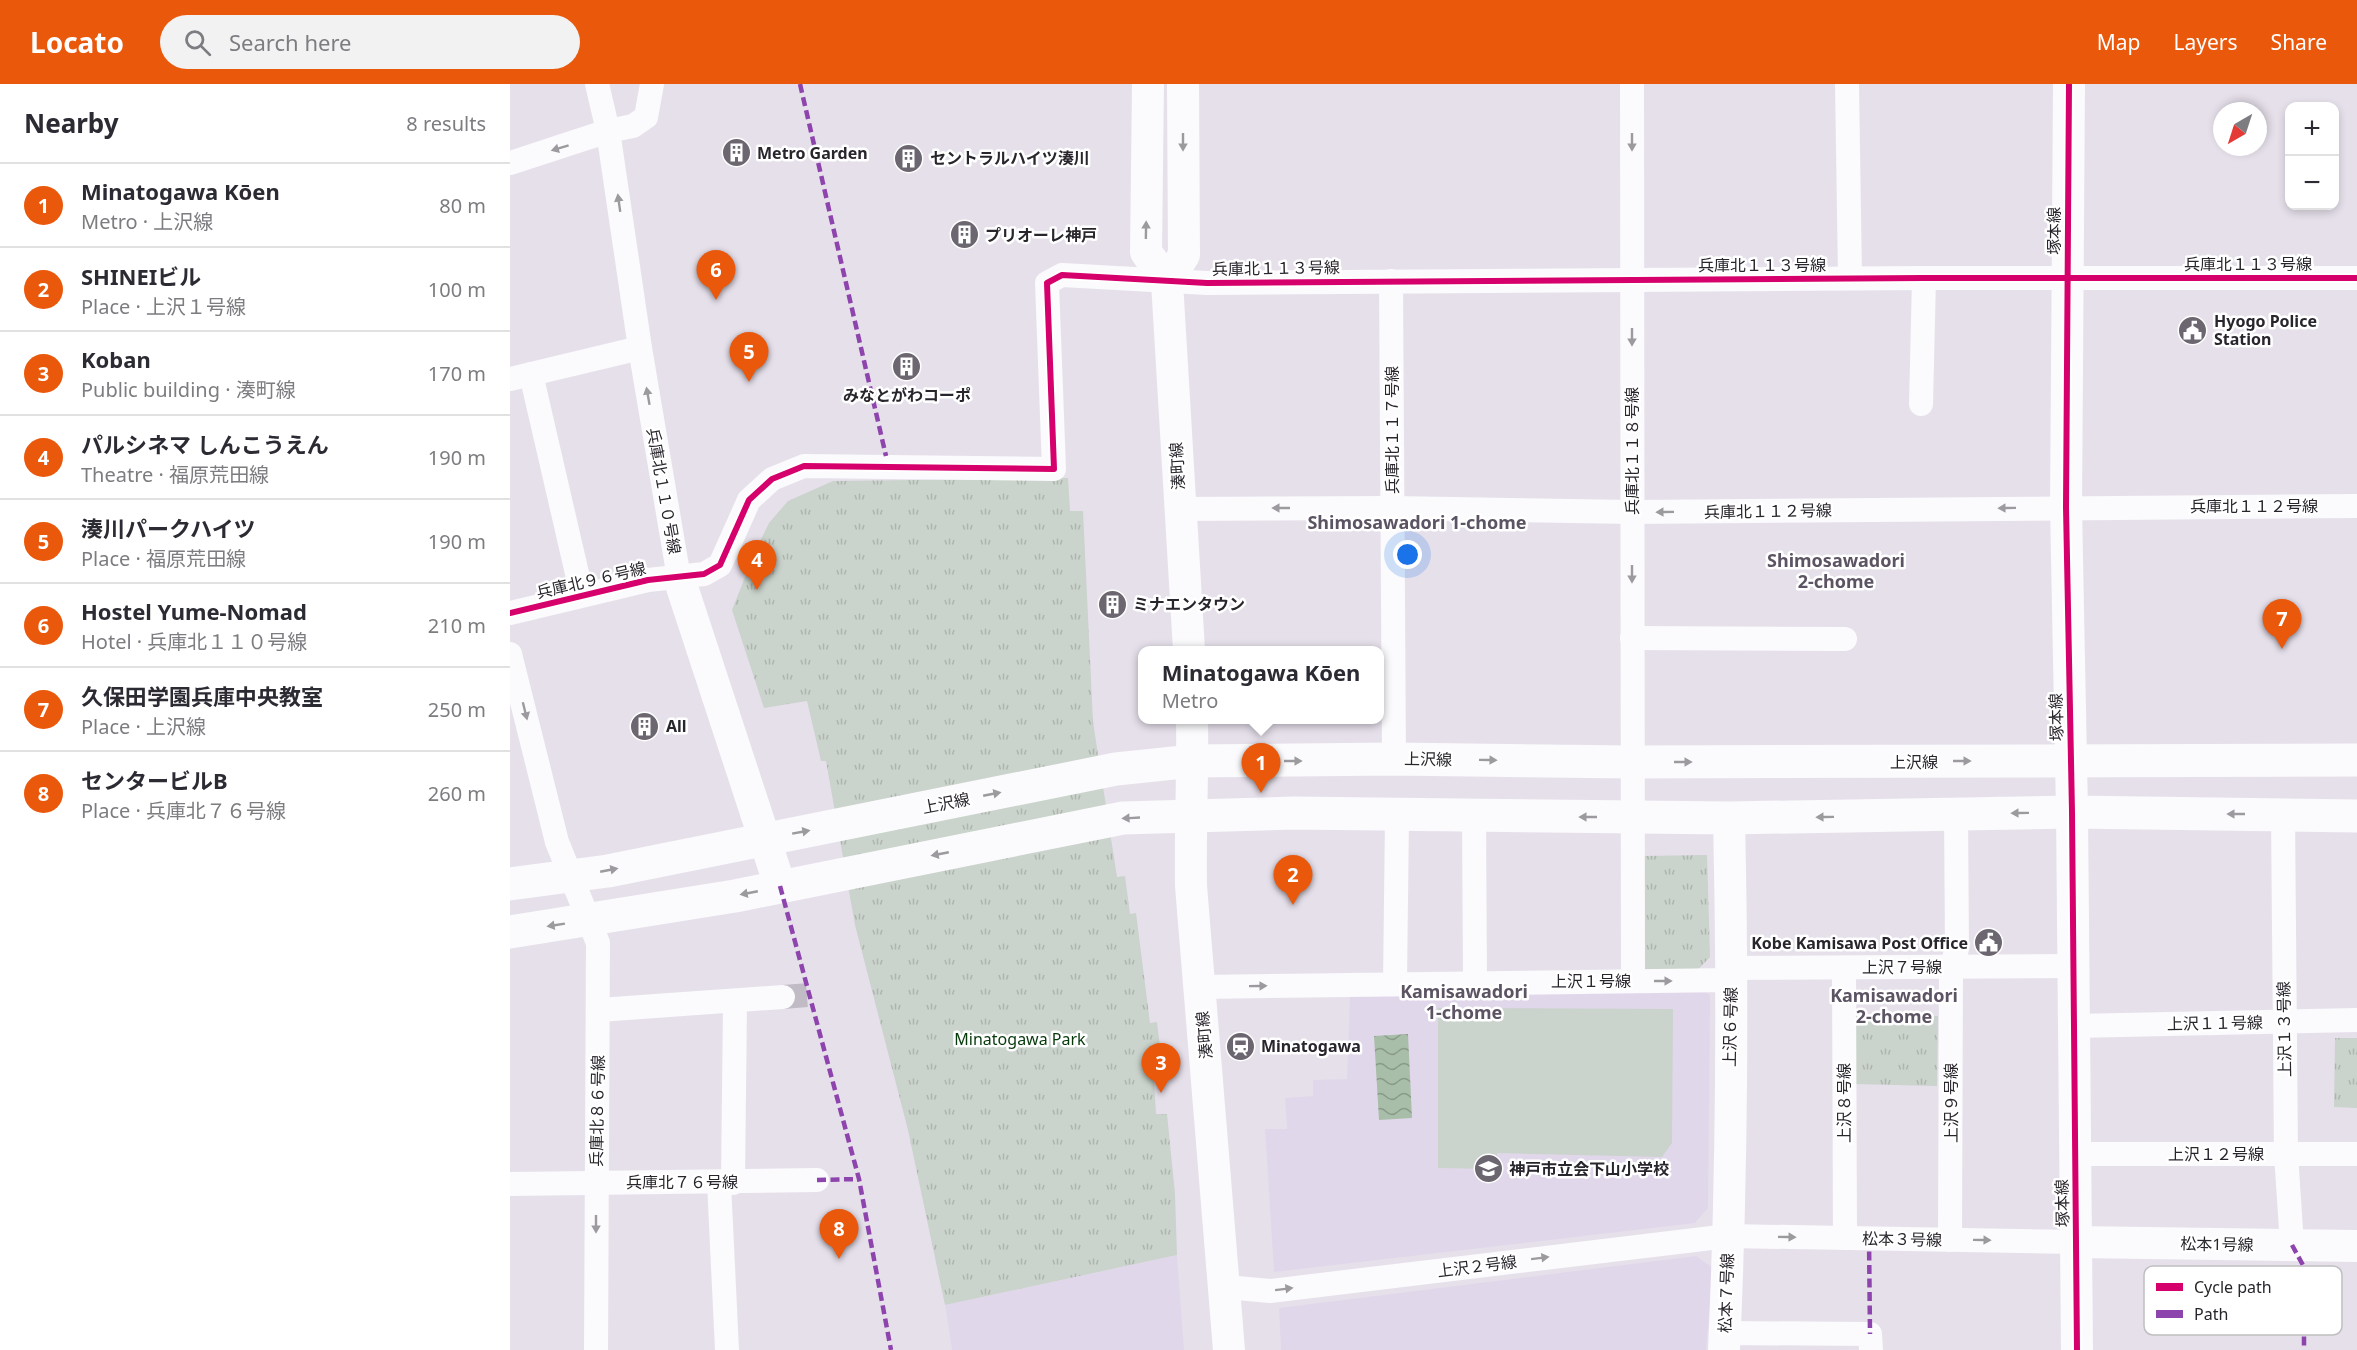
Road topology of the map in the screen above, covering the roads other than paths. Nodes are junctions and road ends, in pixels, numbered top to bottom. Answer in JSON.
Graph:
{"nodes":[{"id":1,"x":597,"y":84,"type":"edge"},
{"id":2,"x":652,"y":84,"type":"edge"},
{"id":3,"x":1148,"y":84,"type":"edge"},
{"id":4,"x":1183,"y":84,"type":"edge"},
{"id":5,"x":1632,"y":84,"type":"edge"},
{"id":6,"x":1847,"y":84,"type":"edge"},
{"id":7,"x":2069,"y":84,"type":"edge"},
{"id":8,"x":608,"y":131,"type":"junction"},
{"id":9,"x":510,"y":163,"type":"edge"},
{"id":10,"x":2068,"y":277,"type":"junction"},
{"id":11,"x":1850,"y":278,"type":"junction"},
{"id":12,"x":1924,"y":278,"type":"junction"},
{"id":13,"x":2357,"y":278,"type":"edge"},
{"id":14,"x":1632,"y":279,"type":"junction"},
{"id":15,"x":1391,"y":281,"type":"junction"},
{"id":16,"x":1167,"y":282,"type":"junction"},
{"id":17,"x":640,"y":348,"type":"junction"},
{"id":18,"x":520,"y":376,"type":"edge"},
{"id":19,"x":1921,"y":404,"type":"dead end"},
{"id":20,"x":887,"y":466,"type":"joint"},
{"id":21,"x":2357,"y":506,"type":"edge"},
{"id":22,"x":2066,"y":507,"type":"junction"},
{"id":23,"x":1393,"y":508,"type":"junction"},
{"id":24,"x":1180,"y":509,"type":"junction"},
{"id":25,"x":1632,"y":512,"type":"junction"},
{"id":26,"x":679,"y":578,"type":"junction"},
{"id":27,"x":582,"y":596,"type":"junction"},
{"id":28,"x":510,"y":613,"type":"edge"},
{"id":29,"x":1632,"y":638,"type":"junction"},
{"id":30,"x":1845,"y":639,"type":"dead end"},
{"id":31,"x":1189,"y":646,"type":"edge"},
{"id":32,"x":510,"y":654,"type":"edge"},
{"id":33,"x":1192,"y":724,"type":"edge"},
{"id":34,"x":1394,"y":759,"type":"junction"},
{"id":35,"x":2357,"y":760,"type":"edge"},
{"id":36,"x":1192,"y":761,"type":"junction"},
{"id":37,"x":2070,"y":761,"type":"junction"},
{"id":38,"x":1632,"y":762,"type":"junction"},
{"id":39,"x":2072,"y":812,"type":"junction"},
{"id":40,"x":1956,"y":814,"type":"junction"},
{"id":41,"x":2283,"y":814,"type":"junction"},
{"id":42,"x":1190,"y":815,"type":"junction"},
{"id":43,"x":1397,"y":816,"type":"junction"},
{"id":44,"x":1474,"y":816,"type":"junction"},
{"id":45,"x":2357,"y":816,"type":"edge"},
{"id":46,"x":1633,"y":817,"type":"junction"},
{"id":47,"x":1729,"y":819,"type":"junction"},
{"id":48,"x":765,"y":838,"type":"junction"},
{"id":49,"x":571,"y":877,"type":"junction"},
{"id":50,"x":510,"y":884,"type":"edge"},
{"id":51,"x":780,"y":886,"type":"junction"},
{"id":52,"x":589,"y":920,"type":"junction"},
{"id":53,"x":510,"y":932,"type":"edge"},
{"id":54,"x":2072,"y":966,"type":"junction"},
{"id":55,"x":1952,"y":967,"type":"junction"},
{"id":56,"x":1844,"y":968,"type":"junction"},
{"id":57,"x":1731,"y":974,"type":"junction"},
{"id":58,"x":1633,"y":981,"type":"junction"},
{"id":59,"x":1475,"y":982,"type":"junction"},
{"id":60,"x":1395,"y":983,"type":"junction"},
{"id":61,"x":1200,"y":987,"type":"junction"},
{"id":62,"x":783,"y":997,"type":"tunnel mouth"},
{"id":63,"x":735,"y":1002,"type":"junction"},
{"id":64,"x":599,"y":1010,"type":"junction"},
{"id":65,"x":2357,"y":1020,"type":"edge"},
{"id":66,"x":2284,"y":1022,"type":"junction"},
{"id":67,"x":2073,"y":1026,"type":"junction"},
{"id":68,"x":2075,"y":1154,"type":"junction"},
{"id":69,"x":2286,"y":1154,"type":"junction"},
{"id":70,"x":2357,"y":1154,"type":"edge"},
{"id":71,"x":817,"y":1180,"type":"dead end"},
{"id":72,"x":595,"y":1183,"type":"junction"},
{"id":73,"x":726,"y":1183,"type":"junction"},
{"id":74,"x":510,"y":1185,"type":"edge"},
{"id":75,"x":1728,"y":1236,"type":"junction"},
{"id":76,"x":1845,"y":1238,"type":"junction"},
{"id":77,"x":1950,"y":1240,"type":"junction"},
{"id":78,"x":2076,"y":1242,"type":"junction"},
{"id":79,"x":2292,"y":1245,"type":"junction"},
{"id":80,"x":2357,"y":1246,"type":"edge"},
{"id":81,"x":1226,"y":1287,"type":"junction"},
{"id":82,"x":1724,"y":1341,"type":"edge"},
{"id":83,"x":1797,"y":1342,"type":"edge"},
{"id":84,"x":596,"y":1350,"type":"edge"},
{"id":85,"x":727,"y":1350,"type":"edge"},
{"id":86,"x":1229,"y":1350,"type":"edge"},
{"id":87,"x":1871,"y":1350,"type":"edge"},
{"id":88,"x":2078,"y":1350,"type":"edge"}],
"edges":[{"from":1,"to":8,"type":"street","name":"兵庫北１１０号線"},
{"from":2,"to":8,"type":"street"},
{"from":16,"to":3,"type":"street","one_way":true},
{"from":4,"to":16,"type":"street","one_way":true},
{"from":5,"to":14,"type":"street","name":"兵庫北１１８号線","one_way":true},
{"from":6,"to":11,"type":"street"},
{"from":7,"to":10,"type":"street","name":"塚本線"},
{"from":8,"to":9,"type":"street","one_way":true},
{"from":17,"to":8,"type":"street","name":"兵庫北１１０号線","one_way":true},
{"from":10,"to":12,"type":"street","name":"兵庫北１１３号線"},
{"from":10,"to":13,"type":"street","name":"兵庫北１１３号線"},
{"from":10,"to":22,"type":"street","name":"塚本線"},
{"from":11,"to":12,"type":"street","name":"兵庫北１１３号線"},
{"from":11,"to":14,"type":"street","name":"兵庫北１１３号線"},
{"from":12,"to":19,"type":"street"},
{"from":14,"to":15,"type":"street","name":"兵庫北１１３号線"},
{"from":14,"to":25,"type":"street","name":"兵庫北１１８号線","one_way":true},
{"from":15,"to":16,"type":"street","name":"兵庫北１１３号線"},
{"from":15,"to":23,"type":"street","name":"兵庫北１１７号線"},
{"from":16,"to":20,"type":"street","name":"兵庫北１１３号線"},
{"from":16,"to":24,"type":"street","name":"湊町線"},
{"from":17,"to":18,"type":"street"},
{"from":26,"to":17,"type":"street","name":"兵庫北１１０号線","one_way":true},
{"from":18,"to":27,"type":"street"},
{"from":20,"to":26,"type":"street","name":"兵庫北９６号線"},
{"from":21,"to":22,"type":"street","name":"兵庫北１１２号線"},
{"from":22,"to":25,"type":"street","name":"兵庫北１１２号線","one_way":true},
{"from":22,"to":37,"type":"street","name":"塚本線"},
{"from":23,"to":24,"type":"street","name":"兵庫北１１２号線","one_way":true},
{"from":23,"to":25,"type":"street","name":"兵庫北１１２号線"},
{"from":23,"to":34,"type":"street","name":"兵庫北１１７号線"},
{"from":24,"to":31,"type":"street","name":"湊町線"},
{"from":25,"to":29,"type":"street","name":"兵庫北１１８号線","one_way":true},
{"from":26,"to":27,"type":"street","name":"兵庫北９６号線"},
{"from":26,"to":48,"type":"street","name":"兵庫北１１０号線"},
{"from":27,"to":28,"type":"street","name":"兵庫北９６号線"},
{"from":29,"to":30,"type":"street"},
{"from":29,"to":38,"type":"street","name":"兵庫北１１８号線"},
{"from":32,"to":49,"type":"street","name":"兵庫北８６号線","one_way":true},
{"from":33,"to":36,"type":"street","name":"湊町線"},
{"from":36,"to":34,"type":"main road","name":"上沢線","one_way":true},
{"from":34,"to":38,"type":"main road","name":"上沢線","one_way":true},
{"from":35,"to":37,"type":"main road","name":"上沢線"},
{"from":36,"to":42,"type":"street","name":"湊町線"},
{"from":48,"to":36,"type":"main road","name":"上沢線","one_way":true},
{"from":38,"to":37,"type":"main road","name":"上沢線","one_way":true},
{"from":37,"to":39,"type":"street","name":"塚本線"},
{"from":38,"to":46,"type":"street","name":"兵庫北１１８号線"},
{"from":39,"to":40,"type":"main road","one_way":true},
{"from":41,"to":39,"type":"main road","one_way":true},
{"from":39,"to":54,"type":"street","name":"塚本線"},
{"from":40,"to":47,"type":"main road","one_way":true},
{"from":40,"to":55,"type":"street","name":"上沢９号線"},
{"from":41,"to":45,"type":"main road"},
{"from":41,"to":66,"type":"street","name":"上沢１３号線"},
{"from":42,"to":43,"type":"main road"},
{"from":42,"to":51,"type":"main road","one_way":true},
{"from":42,"to":61,"type":"street","name":"湊町線"},
{"from":43,"to":44,"type":"main road"},
{"from":43,"to":60,"type":"street"},
{"from":46,"to":44,"type":"main road","one_way":true},
{"from":44,"to":59,"type":"street"},
{"from":46,"to":47,"type":"main road"},
{"from":46,"to":58,"type":"street","name":"兵庫北１１８号線"},
{"from":47,"to":57,"type":"street","name":"上沢６号線"},
{"from":49,"to":48,"type":"main road","name":"上沢線","one_way":true},
{"from":48,"to":51,"type":"street","name":"兵庫北１１０号線"},
{"from":49,"to":50,"type":"main road","name":"上沢線"},
{"from":49,"to":52,"type":"street","name":"兵庫北８６号線"},
{"from":51,"to":52,"type":"main road","one_way":true},
{"from":52,"to":53,"type":"main road","one_way":true},
{"from":52,"to":64,"type":"street","name":"兵庫北８６号線"},
{"from":54,"to":55,"type":"street","name":"上沢７号線"},
{"from":54,"to":67,"type":"street","name":"塚本線"},
{"from":55,"to":56,"type":"street","name":"上沢７号線"},
{"from":55,"to":77,"type":"street","name":"上沢９号線"},
{"from":56,"to":57,"type":"street","name":"上沢７号線"},
{"from":56,"to":76,"type":"street","name":"上沢８号線"},
{"from":58,"to":57,"type":"street","name":"上沢１号線","one_way":true},
{"from":57,"to":75,"type":"street","name":"上沢６号線"},
{"from":58,"to":59,"type":"street","name":"上沢１号線"},
{"from":59,"to":60,"type":"street","name":"上沢１号線"},
{"from":61,"to":60,"type":"street","name":"上沢１号線","one_way":true},
{"from":61,"to":81,"type":"street","name":"湊町線"},
{"from":62,"to":63,"type":"street"},
{"from":63,"to":64,"type":"street"},
{"from":63,"to":73,"type":"street"},
{"from":64,"to":72,"type":"street","name":"兵庫北８６号線"},
{"from":65,"to":66,"type":"street","name":"上沢１１号線"},
{"from":66,"to":67,"type":"street","name":"上沢１１号線"},
{"from":66,"to":69,"type":"street","name":"上沢１３号線"},
{"from":67,"to":68,"type":"street","name":"塚本線"},
{"from":68,"to":69,"type":"street","name":"上沢１２号線"},
{"from":68,"to":78,"type":"street","name":"塚本線"},
{"from":69,"to":70,"type":"street","name":"上沢１２号線"},
{"from":69,"to":79,"type":"street","name":"上沢１３号線"},
{"from":71,"to":73,"type":"street","name":"兵庫北７６号線"},
{"from":72,"to":73,"type":"street","name":"兵庫北７６号線"},
{"from":72,"to":74,"type":"street","name":"兵庫北７６号線"},
{"from":72,"to":84,"type":"street","name":"兵庫北８６号線","one_way":true},
{"from":73,"to":85,"type":"street"},
{"from":75,"to":76,"type":"street","name":"松本３号線","one_way":true},
{"from":81,"to":75,"type":"street","name":"上沢２号線","one_way":true},
{"from":75,"to":82,"type":"street","name":"松本７号線"},
{"from":76,"to":77,"type":"street","name":"松本３号線"},
{"from":77,"to":78,"type":"street","name":"松本３号線","one_way":true},
{"from":78,"to":79,"type":"street","name":"松本1号線"},
{"from":78,"to":88,"type":"street","name":"塚本線"},
{"from":79,"to":80,"type":"street","name":"松本1号線"},
{"from":81,"to":86,"type":"street","name":"湊町線"},
{"from":82,"to":83,"type":"street"},
{"from":83,"to":87,"type":"street"}]}
